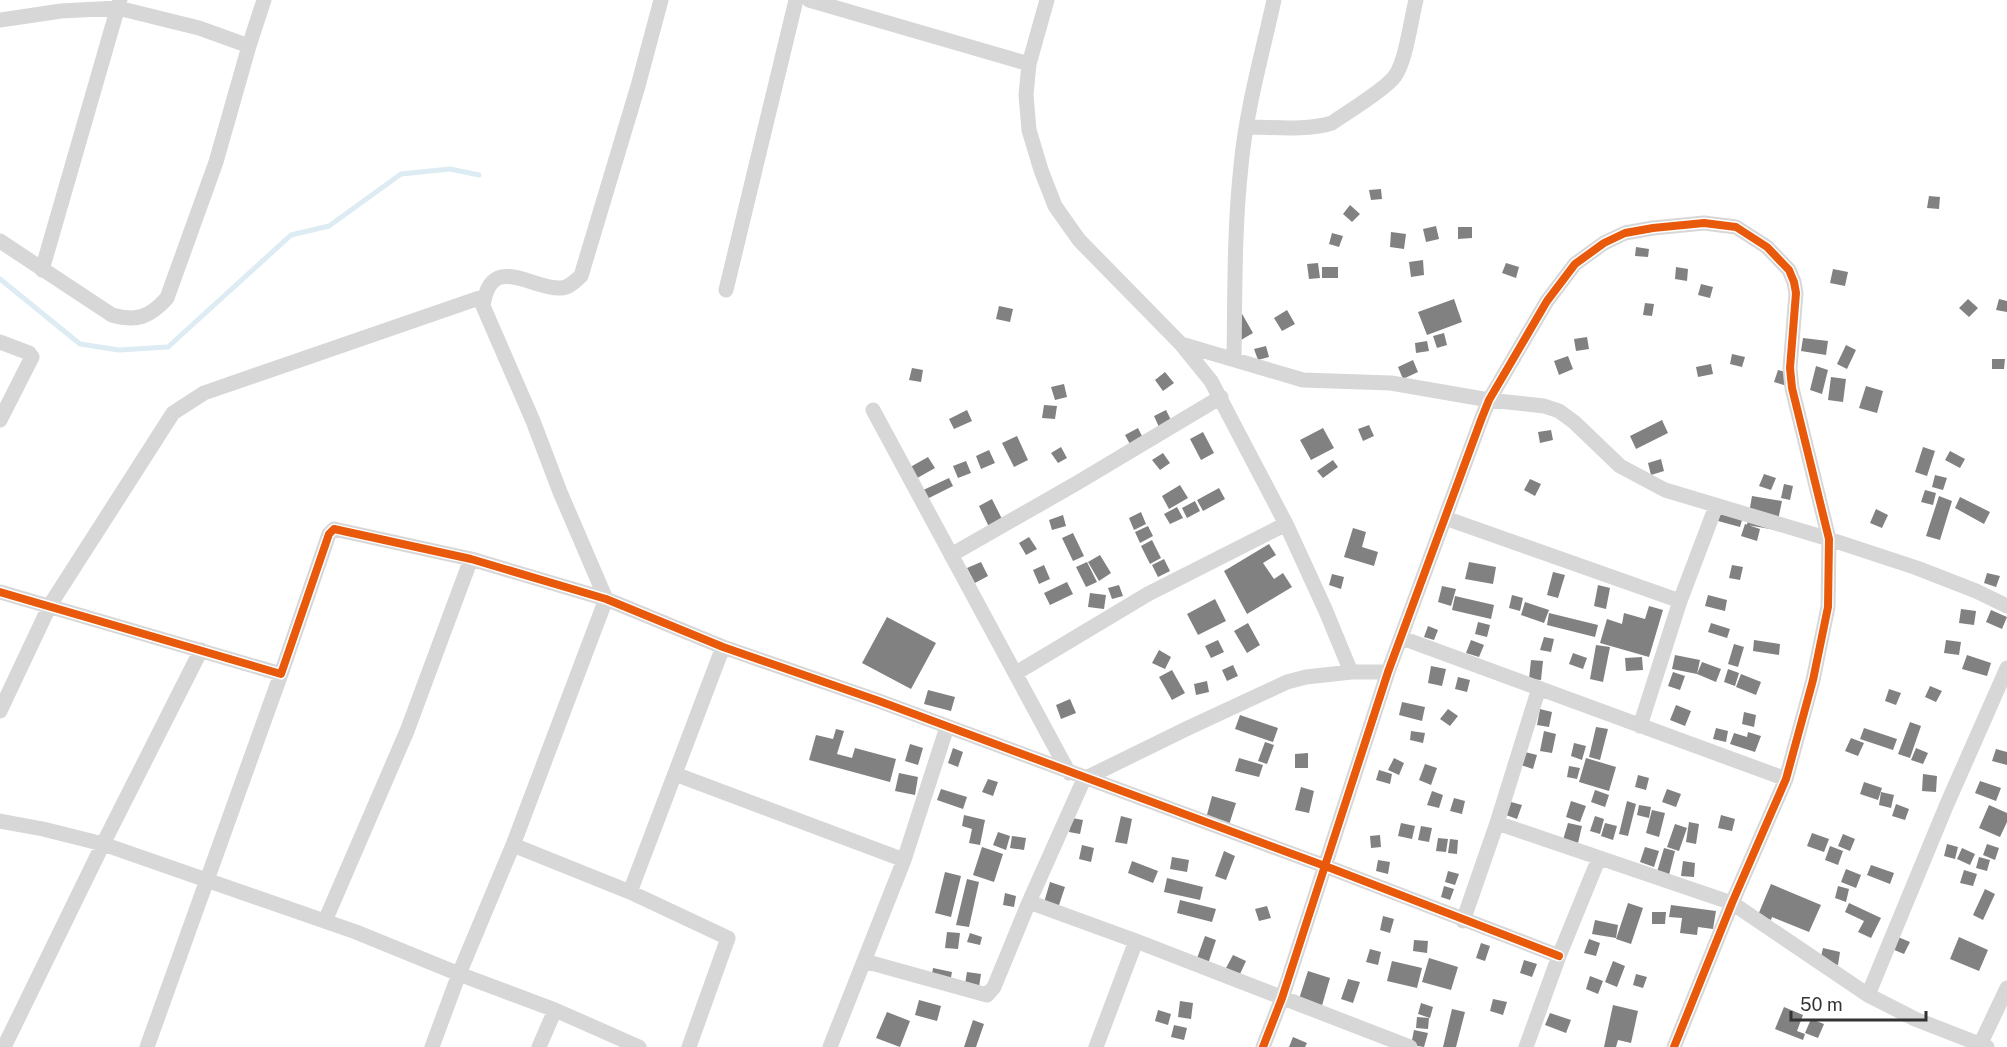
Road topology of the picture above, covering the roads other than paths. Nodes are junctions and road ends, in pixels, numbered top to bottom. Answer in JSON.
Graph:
{"nodes":[{"id":1,"x":264,"y":0,"type":"edge"},
{"id":2,"x":661,"y":0,"type":"edge"},
{"id":3,"x":796,"y":0,"type":"edge"},
{"id":4,"x":809,"y":0,"type":"edge"},
{"id":5,"x":1047,"y":0,"type":"edge"},
{"id":6,"x":1416,"y":0,"type":"edge"},
{"id":7,"x":1272,"y":1,"type":"edge"},
{"id":8,"x":119,"y":4,"type":"edge"},
{"id":9,"x":0,"y":21,"type":"edge"},
{"id":10,"x":249,"y":46,"type":"junction"},
{"id":11,"x":1029,"y":64,"type":"junction"},
{"id":12,"x":1246,"y":127,"type":"junction"},
{"id":13,"x":0,"y":241,"type":"edge"},
{"id":14,"x":42,"y":270,"type":"junction"},
{"id":15,"x":726,"y":290,"type":"dead end"},
{"id":16,"x":485,"y":296,"type":"junction"},
{"id":17,"x":0,"y":342,"type":"edge"},
{"id":18,"x":1181,"y":344,"type":"junction"},
{"id":19,"x":1234,"y":359,"type":"junction"},
{"id":20,"x":1221,"y":397,"type":"junction"},
{"id":21,"x":1489,"y":400,"type":"junction"},
{"id":22,"x":873,"y":410,"type":"dead end"},
{"id":23,"x":0,"y":420,"type":"edge"},
{"id":24,"x":1716,"y":506,"type":"junction"},
{"id":25,"x":1445,"y":518,"type":"junction"},
{"id":26,"x":1286,"y":524,"type":"junction"},
{"id":27,"x":1829,"y":539,"type":"junction"},
{"id":28,"x":951,"y":555,"type":"junction"},
{"id":29,"x":471,"y":559,"type":"junction"},
{"id":30,"x":0,"y":592,"type":"edge"},
{"id":31,"x":606,"y":598,"type":"junction"},
{"id":32,"x":1680,"y":601,"type":"junction"},
{"id":33,"x":50,"y":605,"type":"junction"},
{"id":34,"x":2007,"y":606,"type":"edge"},
{"id":35,"x":1402,"y":638,"type":"junction"},
{"id":36,"x":723,"y":647,"type":"junction"},
{"id":37,"x":201,"y":650,"type":"junction"},
{"id":38,"x":2007,"y":668,"type":"edge"},
{"id":39,"x":1351,"y":672,"type":"junction"},
{"id":40,"x":1388,"y":672,"type":"junction"},
{"id":41,"x":1016,"y":673,"type":"junction"},
{"id":42,"x":281,"y":674,"type":"junction"},
{"id":43,"x":1539,"y":688,"type":"junction"},
{"id":44,"x":0,"y":711,"type":"edge"},
{"id":45,"x":1640,"y":726,"type":"junction"},
{"id":46,"x":947,"y":727,"type":"junction"},
{"id":47,"x":1069,"y":772,"type":"junction"},
{"id":48,"x":675,"y":774,"type":"junction"},
{"id":49,"x":1084,"y":778,"type":"junction"},
{"id":50,"x":1786,"y":779,"type":"junction"},
{"id":51,"x":0,"y":821,"type":"edge"},
{"id":52,"x":1497,"y":823,"type":"junction"},
{"id":53,"x":103,"y":844,"type":"junction"},
{"id":54,"x":513,"y":845,"type":"junction"},
{"id":55,"x":1599,"y":858,"type":"junction"},
{"id":56,"x":904,"y":860,"type":"junction"},
{"id":57,"x":1325,"y":866,"type":"junction"},
{"id":58,"x":208,"y":882,"type":"junction"},
{"id":59,"x":630,"y":891,"type":"junction"},
{"id":60,"x":1029,"y":902,"type":"junction"},
{"id":61,"x":1732,"y":903,"type":"junction"},
{"id":62,"x":325,"y":921,"type":"junction"},
{"id":63,"x":1463,"y":921,"type":"junction"},
{"id":64,"x":1136,"y":941,"type":"junction"},
{"id":65,"x":1559,"y":956,"type":"junction"},
{"id":66,"x":864,"y":962,"type":"junction"},
{"id":67,"x":459,"y":974,"type":"junction"},
{"id":68,"x":2007,"y":988,"type":"edge"},
{"id":69,"x":1868,"y":995,"type":"junction"},
{"id":70,"x":1282,"y":998,"type":"junction"},
{"id":71,"x":555,"y":1010,"type":"junction"},
{"id":72,"x":10,"y":1045,"type":"edge"},
{"id":73,"x":1402,"y":1046,"type":"edge"},
{"id":74,"x":1982,"y":1046,"type":"edge"},
{"id":75,"x":147,"y":1047,"type":"edge"},
{"id":76,"x":432,"y":1047,"type":"edge"},
{"id":77,"x":539,"y":1047,"type":"edge"},
{"id":78,"x":639,"y":1047,"type":"edge"},
{"id":79,"x":689,"y":1047,"type":"edge"},
{"id":80,"x":830,"y":1047,"type":"edge"},
{"id":81,"x":1096,"y":1047,"type":"edge"},
{"id":82,"x":1263,"y":1047,"type":"edge"},
{"id":83,"x":1526,"y":1047,"type":"edge"},
{"id":84,"x":1674,"y":1047,"type":"edge"}],
"edges":[{"from":1,"to":10,"type":"street"},
{"from":2,"to":16,"type":"street"},
{"from":3,"to":15,"type":"street"},
{"from":4,"to":11,"type":"street"},
{"from":5,"to":11,"type":"street"},
{"from":6,"to":12,"type":"street"},
{"from":7,"to":12,"type":"street"},
{"from":8,"to":9,"type":"street"},
{"from":8,"to":10,"type":"street"},
{"from":8,"to":14,"type":"street"},
{"from":10,"to":14,"type":"street"},
{"from":11,"to":18,"type":"street"},
{"from":12,"to":19,"type":"street"},
{"from":13,"to":14,"type":"street"},
{"from":16,"to":31,"type":"street"},
{"from":16,"to":33,"type":"street"},
{"from":17,"to":23,"type":"street"},
{"from":18,"to":19,"type":"street"},
{"from":18,"to":20,"type":"street"},
{"from":19,"to":21,"type":"street"},
{"from":20,"to":26,"type":"street"},
{"from":20,"to":28,"type":"street"},
{"from":21,"to":24,"type":"street"},
{"from":21,"to":25,"type":"street"},
{"from":21,"to":27,"type":"street"},
{"from":22,"to":28,"type":"street"},
{"from":24,"to":27,"type":"street"},
{"from":24,"to":32,"type":"street"},
{"from":25,"to":32,"type":"street"},
{"from":25,"to":35,"type":"street"},
{"from":26,"to":39,"type":"street"},
{"from":26,"to":41,"type":"street"},
{"from":27,"to":34,"type":"street"},
{"from":27,"to":50,"type":"street"},
{"from":28,"to":41,"type":"street"},
{"from":29,"to":31,"type":"street"},
{"from":29,"to":42,"type":"street"},
{"from":29,"to":62,"type":"street"},
{"from":30,"to":33,"type":"street"},
{"from":31,"to":36,"type":"street"},
{"from":31,"to":54,"type":"street"},
{"from":32,"to":45,"type":"street"},
{"from":33,"to":37,"type":"street"},
{"from":33,"to":44,"type":"street"},
{"from":35,"to":40,"type":"street"},
{"from":35,"to":43,"type":"street"},
{"from":36,"to":46,"type":"street"},
{"from":36,"to":48,"type":"street"},
{"from":37,"to":42,"type":"street"},
{"from":37,"to":53,"type":"street"},
{"from":38,"to":69,"type":"street"},
{"from":39,"to":40,"type":"street"},
{"from":39,"to":49,"type":"street"},
{"from":40,"to":57,"type":"street"},
{"from":41,"to":47,"type":"street"},
{"from":42,"to":58,"type":"street"},
{"from":43,"to":45,"type":"street"},
{"from":43,"to":52,"type":"street"},
{"from":45,"to":50,"type":"street"},
{"from":46,"to":47,"type":"street"},
{"from":46,"to":56,"type":"street"},
{"from":47,"to":49,"type":"street"},
{"from":48,"to":56,"type":"street"},
{"from":48,"to":59,"type":"street"},
{"from":49,"to":57,"type":"street"},
{"from":49,"to":60,"type":"street"},
{"from":50,"to":61,"type":"street"},
{"from":51,"to":53,"type":"street"},
{"from":52,"to":55,"type":"street"},
{"from":52,"to":63,"type":"street"},
{"from":53,"to":58,"type":"street"},
{"from":53,"to":72,"type":"street"},
{"from":54,"to":59,"type":"street"},
{"from":54,"to":67,"type":"street"},
{"from":55,"to":61,"type":"street"},
{"from":55,"to":65,"type":"street"},
{"from":56,"to":66,"type":"street"},
{"from":57,"to":63,"type":"street"},
{"from":57,"to":70,"type":"street"},
{"from":58,"to":62,"type":"street"},
{"from":58,"to":75,"type":"street"},
{"from":59,"to":79,"type":"street"},
{"from":60,"to":64,"type":"street"},
{"from":60,"to":66,"type":"street"},
{"from":61,"to":69,"type":"street"},
{"from":61,"to":84,"type":"street"},
{"from":62,"to":67,"type":"street"},
{"from":63,"to":65,"type":"street"},
{"from":64,"to":70,"type":"street"},
{"from":64,"to":81,"type":"street"},
{"from":65,"to":83,"type":"street"},
{"from":66,"to":80,"type":"street"},
{"from":67,"to":71,"type":"street"},
{"from":67,"to":76,"type":"street"},
{"from":68,"to":74,"type":"street"},
{"from":69,"to":74,"type":"street"},
{"from":70,"to":73,"type":"street"},
{"from":70,"to":82,"type":"street"},
{"from":71,"to":77,"type":"street"},
{"from":71,"to":78,"type":"street"}]}
